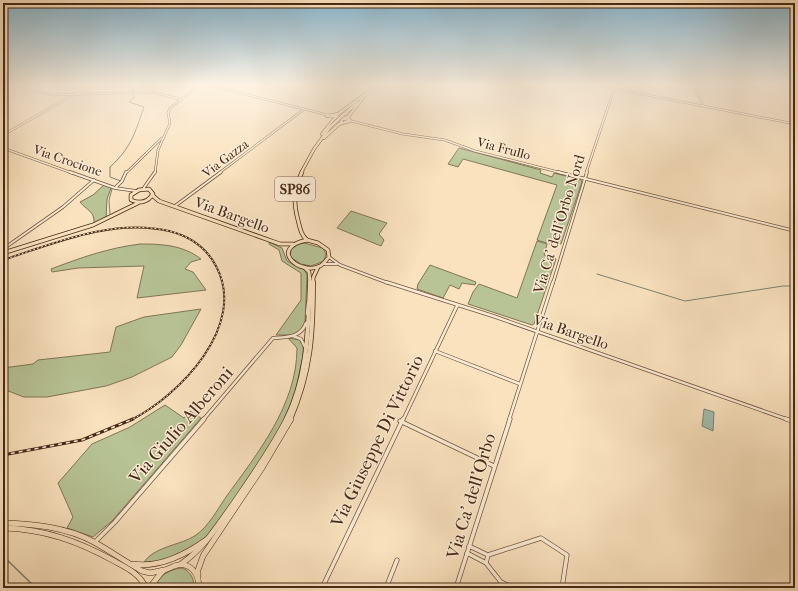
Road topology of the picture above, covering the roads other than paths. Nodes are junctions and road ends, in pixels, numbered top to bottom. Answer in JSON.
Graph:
{"nodes":[{"id":1,"x":44,"y":113,"type":"edge"},
{"id":2,"x":169,"y":113,"type":"edge"},
{"id":3,"x":301,"y":113,"type":"edge"},
{"id":4,"x":314,"y":113,"type":"edge"},
{"id":5,"x":346,"y":113,"type":"edge"},
{"id":6,"x":351,"y":113,"type":"edge"},
{"id":7,"x":606,"y":113,"type":"edge"},
{"id":8,"x":737,"y":113,"type":"edge"},
{"id":9,"x":338,"y":114,"type":"joint"},
{"id":10,"x":327,"y":116,"type":"junction"},
{"id":11,"x":348,"y":117,"type":"junction"},
{"id":12,"x":336,"y":118,"type":"junction"},
{"id":13,"x":330,"y":121,"type":"junction"},
{"id":14,"x":342,"y":121,"type":"junction"},
{"id":15,"x":350,"y":121,"type":"junction"},
{"id":16,"x":795,"y":124,"type":"edge"},
{"id":17,"x":3,"y":136,"type":"edge"},
{"id":18,"x":163,"y":137,"type":"dead end"},
{"id":19,"x":3,"y":148,"type":"edge"},
{"id":20,"x":315,"y":150,"type":"junction"},
{"id":21,"x":94,"y":180,"type":"junction"},
{"id":22,"x":586,"y":180,"type":"junction"},
{"id":23,"x":150,"y":181,"type":"junction"},
{"id":24,"x":116,"y":188,"type":"junction"},
{"id":25,"x":142,"y":189,"type":"junction"},
{"id":26,"x":149,"y":189,"type":"junction"},
{"id":27,"x":127,"y":191,"type":"junction"},
{"id":28,"x":136,"y":191,"type":"junction"},
{"id":29,"x":131,"y":195,"type":"junction"},
{"id":30,"x":152,"y":196,"type":"junction"},
{"id":31,"x":130,"y":200,"type":"junction"},
{"id":32,"x":147,"y":200,"type":"junction"},
{"id":33,"x":159,"y":201,"type":"junction"},
{"id":34,"x":138,"y":203,"type":"junction"},
{"id":35,"x":176,"y":206,"type":"junction"},
{"id":36,"x":124,"y":208,"type":"junction"},
{"id":37,"x":795,"y":231,"type":"edge"},
{"id":38,"x":301,"y":232,"type":"junction"},
{"id":39,"x":307,"y":240,"type":"junction"},
{"id":40,"x":295,"y":243,"type":"junction"},
{"id":41,"x":280,"y":244,"type":"junction"},
{"id":42,"x":3,"y":249,"type":"edge"},
{"id":43,"x":3,"y":252,"type":"edge"},
{"id":44,"x":287,"y":252,"type":"junction"},
{"id":45,"x":329,"y":257,"type":"junction"},
{"id":46,"x":323,"y":264,"type":"junction"},
{"id":47,"x":340,"y":265,"type":"junction"},
{"id":48,"x":304,"y":267,"type":"junction"},
{"id":49,"x":318,"y":267,"type":"junction"},
{"id":50,"x":309,"y":302,"type":"junction"},
{"id":51,"x":457,"y":306,"type":"junction"},
{"id":52,"x":537,"y":332,"type":"junction"},
{"id":53,"x":293,"y":336,"type":"junction"},
{"id":54,"x":435,"y":351,"type":"junction"},
{"id":55,"x":302,"y":375,"type":"junction"},
{"id":56,"x":520,"y":384,"type":"junction"},
{"id":57,"x":511,"y":412,"type":"joint"},
{"id":58,"x":400,"y":421,"type":"junction"},
{"id":59,"x":795,"y":422,"type":"edge"},
{"id":60,"x":494,"y":466,"type":"junction"},
{"id":61,"x":3,"y":523,"type":"edge"},
{"id":62,"x":3,"y":528,"type":"edge"},
{"id":63,"x":210,"y":537,"type":"junction"},
{"id":64,"x":94,"y":542,"type":"junction"},
{"id":65,"x":469,"y":546,"type":"junction"},
{"id":66,"x":467,"y":553,"type":"junction"},
{"id":67,"x":488,"y":555,"type":"junction"},
{"id":68,"x":397,"y":560,"type":"dead end"},
{"id":69,"x":130,"y":563,"type":"junction"},
{"id":70,"x":486,"y":563,"type":"junction"},
{"id":71,"x":181,"y":564,"type":"junction"},
{"id":72,"x":164,"y":570,"type":"junction"},
{"id":73,"x":198,"y":579,"type":"junction"},
{"id":74,"x":562,"y":587,"type":"edge"},
{"id":75,"x":146,"y":588,"type":"edge"},
{"id":76,"x":149,"y":588,"type":"edge"},
{"id":77,"x":199,"y":588,"type":"edge"},
{"id":78,"x":322,"y":588,"type":"edge"},
{"id":79,"x":386,"y":588,"type":"edge"},
{"id":80,"x":456,"y":588,"type":"edge"},
{"id":81,"x":514,"y":588,"type":"edge"},
{"id":82,"x":567,"y":588,"type":"edge"}],
"edges":[{"from":1,"to":17,"type":"street"},
{"from":2,"to":23,"type":"street"},
{"from":3,"to":35,"type":"street","name":"Via Gazza"},
{"from":4,"to":10,"type":"street"},
{"from":5,"to":20,"type":"main road","number":"SP86","bridge":true},
{"from":6,"to":11,"type":"main road"},
{"from":7,"to":22,"type":"street","name":"Via Ca' dell'Orbo Nord"},
{"from":8,"to":16,"type":"street"},
{"from":9,"to":10,"type":"main road"},
{"from":9,"to":12,"type":"main road"},
{"from":10,"to":12,"type":"street"},
{"from":10,"to":13,"type":"main road"},
{"from":11,"to":14,"type":"main road"},
{"from":11,"to":15,"type":"main road"},
{"from":12,"to":13,"type":"main road"},
{"from":12,"to":14,"type":"street"},
{"from":13,"to":20,"type":"main road"},
{"from":14,"to":15,"type":"main road"},
{"from":14,"to":20,"type":"main road"},
{"from":15,"to":22,"type":"street","name":"Via Frullo"},
{"from":18,"to":24,"type":"street"},
{"from":19,"to":21,"type":"street","name":"Via Crocione"},
{"from":20,"to":38,"type":"main road","number":"SP86"},
{"from":21,"to":24,"type":"street","name":"Via Crocione"},
{"from":21,"to":42,"type":"street"},
{"from":22,"to":37,"type":"street","name":"Via Frullo"},
{"from":22,"to":52,"type":"street","name":"Via Ca' dell'Orbo Nord"},
{"from":23,"to":25,"type":"street"},
{"from":23,"to":26,"type":"street"},
{"from":24,"to":27,"type":"street","name":"Via Crocione"},
{"from":25,"to":26,"type":"main road"},
{"from":25,"to":28,"type":"main road"},
{"from":26,"to":30,"type":"main road"},
{"from":27,"to":28,"type":"street","name":"Via Crocione"},
{"from":27,"to":29,"type":"street","name":"Via Crocione"},
{"from":28,"to":29,"type":"main road"},
{"from":29,"to":31,"type":"main road"},
{"from":30,"to":32,"type":"main road"},
{"from":30,"to":33,"type":"main road"},
{"from":31,"to":34,"type":"main road"},
{"from":31,"to":36,"type":"main road"},
{"from":32,"to":33,"type":"main road"},
{"from":32,"to":34,"type":"main road"},
{"from":33,"to":35,"type":"main road"},
{"from":34,"to":36,"type":"main road"},
{"from":35,"to":41,"type":"main road","name":"Via Bargello"},
{"from":36,"to":43,"type":"main road"},
{"from":38,"to":39,"type":"main road","number":"SP86"},
{"from":38,"to":40,"type":"main road"},
{"from":39,"to":40,"type":"main road"},
{"from":39,"to":45,"type":"main road"},
{"from":40,"to":41,"type":"main road","name":"Via Bargello"},
{"from":40,"to":44,"type":"main road"},
{"from":41,"to":44,"type":"main road","name":"Via Bargello"},
{"from":44,"to":48,"type":"main road"},
{"from":45,"to":46,"type":"main road"},
{"from":45,"to":47,"type":"street","name":"Via Bargello"},
{"from":46,"to":47,"type":"street","name":"Via Bargello"},
{"from":46,"to":49,"type":"main road"},
{"from":47,"to":51,"type":"street","name":"Via Bargello"},
{"from":48,"to":49,"type":"main road"},
{"from":48,"to":50,"type":"main road"},
{"from":49,"to":73,"type":"main road"},
{"from":50,"to":53,"type":"street"},
{"from":50,"to":55,"type":"main road"},
{"from":51,"to":52,"type":"street","name":"Via Bargello"},
{"from":51,"to":54,"type":"street","name":"Via Giuseppe Di Vittorio"},
{"from":52,"to":56,"type":"street","name":"Via Ca' dell'Orbo Nord"},
{"from":52,"to":59,"type":"street","name":"Via Bargello"},
{"from":53,"to":55,"type":"street"},
{"from":53,"to":64,"type":"street","name":"Via Giulio Alberoni"},
{"from":54,"to":56,"type":"street"},
{"from":54,"to":58,"type":"street","name":"Via Giuseppe Di Vittorio"},
{"from":55,"to":63,"type":"main road"},
{"from":56,"to":57,"type":"street","name":"Via Ca' dell'Orbo Nord"},
{"from":57,"to":60,"type":"street","name":"Via Ca' dell'Orbo"},
{"from":58,"to":60,"type":"street"},
{"from":58,"to":78,"type":"street","name":"Via Giuseppe Di Vittorio"},
{"from":60,"to":65,"type":"street","name":"Via Ca' dell'Orbo"},
{"from":61,"to":64,"type":"main road"},
{"from":62,"to":75,"type":"main road"},
{"from":63,"to":69,"type":"main road"},
{"from":63,"to":71,"type":"main road"},
{"from":64,"to":69,"type":"main road"},
{"from":65,"to":66,"type":"street","name":"Via Ca' dell'Orbo"},
{"from":65,"to":67,"type":"street"},
{"from":66,"to":70,"type":"street"},
{"from":66,"to":80,"type":"street","name":"Via Ca' dell'Orbo"},
{"from":67,"to":70,"type":"street"},
{"from":67,"to":74,"type":"street"},
{"from":68,"to":79,"type":"street"},
{"from":69,"to":72,"type":"main road"},
{"from":70,"to":81,"type":"street"},
{"from":71,"to":72,"type":"main road"},
{"from":71,"to":73,"type":"main road"},
{"from":72,"to":76,"type":"main road"},
{"from":73,"to":77,"type":"main road"},
{"from":74,"to":82,"type":"street"}]}
